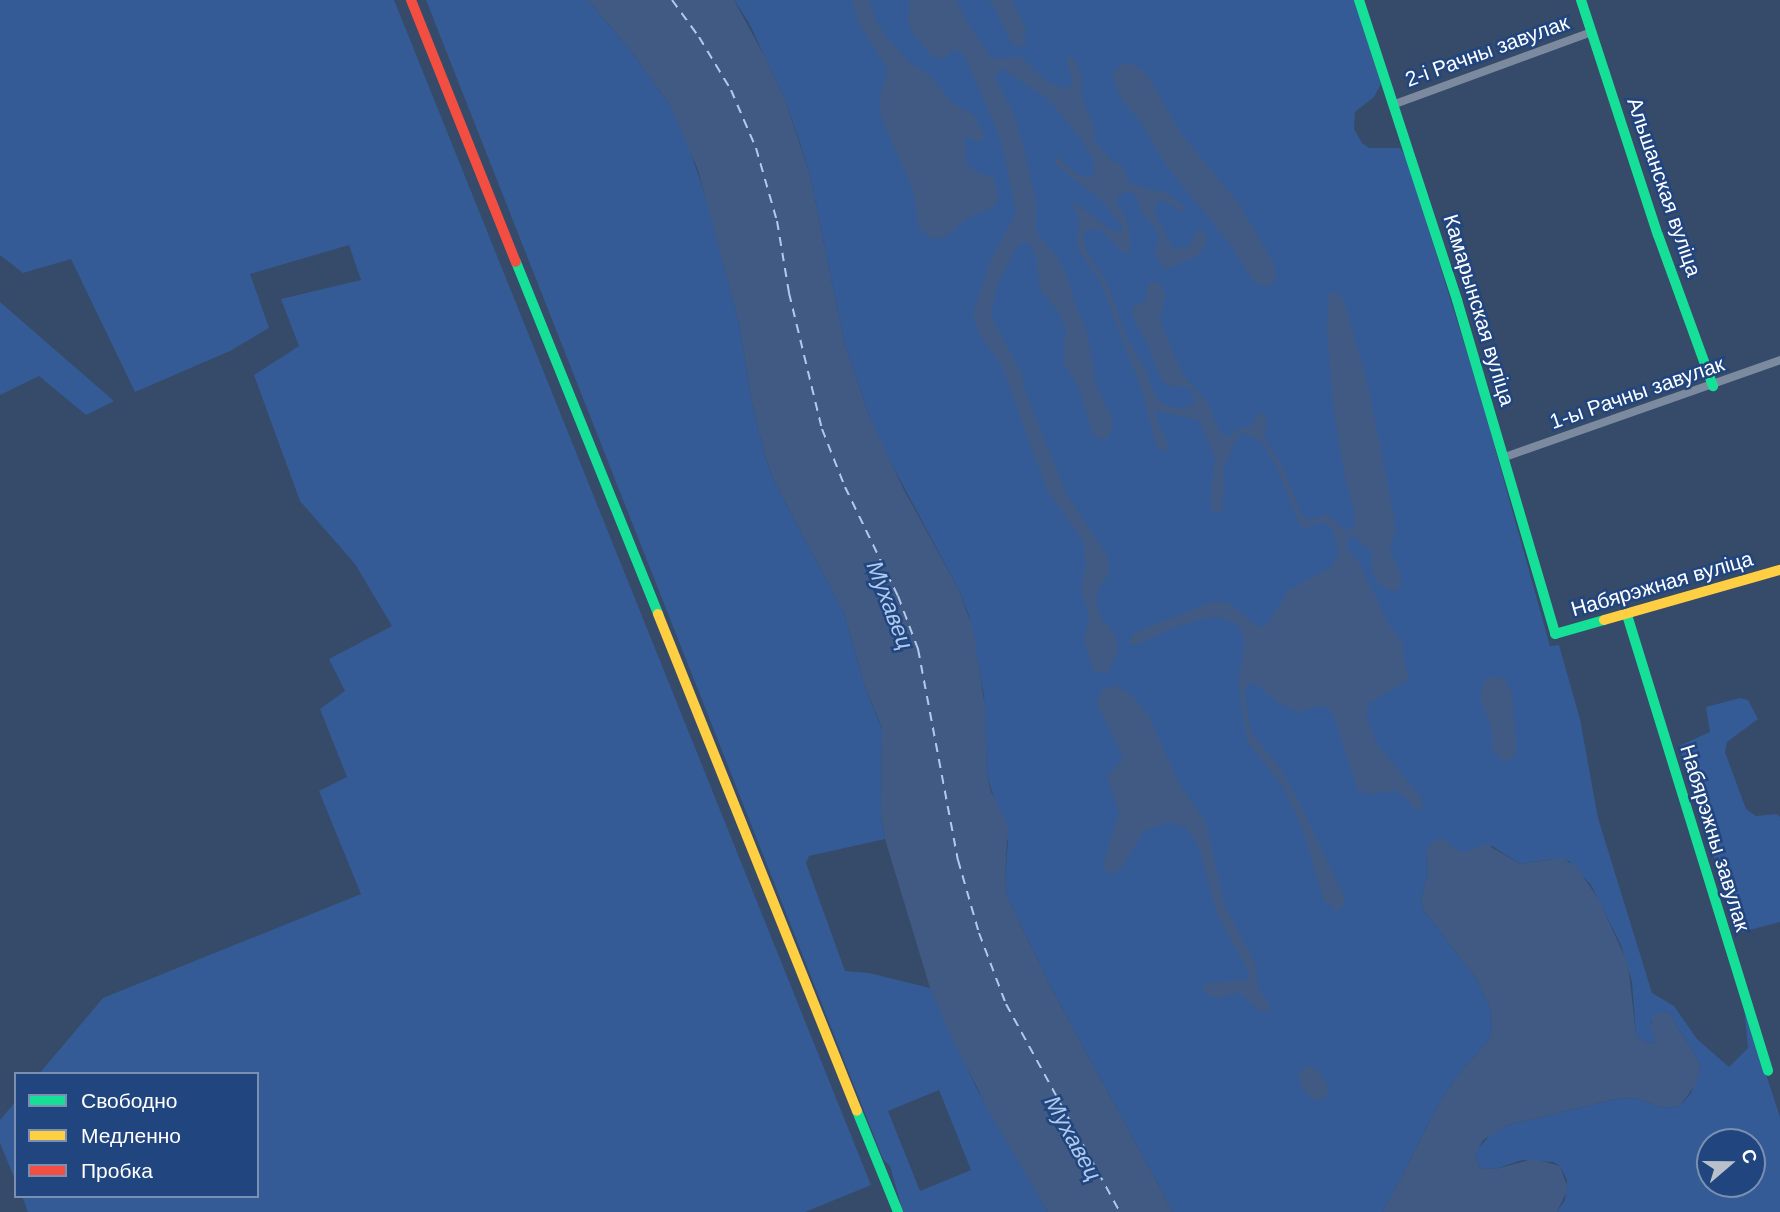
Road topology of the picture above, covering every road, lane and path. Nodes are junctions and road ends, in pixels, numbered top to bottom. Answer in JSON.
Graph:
{"nodes":[{"id":1,"x":411,"y":0,"type":"edge"},
{"id":2,"x":1359,"y":0,"type":"edge"},
{"id":3,"x":1581,"y":0,"type":"edge"},
{"id":4,"x":1592,"y":32,"type":"junction"},
{"id":5,"x":1395,"y":104,"type":"junction"},
{"id":6,"x":1780,"y":360,"type":"edge"},
{"id":7,"x":1713,"y":386,"type":"junction"},
{"id":8,"x":1505,"y":457,"type":"junction"},
{"id":9,"x":1780,"y":570,"type":"edge"},
{"id":10,"x":1627,"y":615,"type":"junction"},
{"id":11,"x":1555,"y":634,"type":"joint"},
{"id":12,"x":1768,"y":1071,"type":"dead end"},
{"id":13,"x":898,"y":1212,"type":"edge"}],
"edges":[{"from":1,"to":13,"type":"street"},
{"from":2,"to":5,"type":"street","name":"Камарынская вуліца"},
{"from":3,"to":4,"type":"street","name":"Альшанская вуліца"},
{"from":4,"to":5,"type":"street","name":"2-і Рачны завулак"},
{"from":4,"to":7,"type":"street","name":"Альшанская вуліца"},
{"from":5,"to":8,"type":"street","name":"Камарынская вуліца"},
{"from":6,"to":7,"type":"street","name":"1-ы Рачны завулак"},
{"from":7,"to":8,"type":"street","name":"1-ы Рачны завулак"},
{"from":8,"to":11,"type":"street","name":"Камарынская вуліца"},
{"from":9,"to":10,"type":"street","name":"Набярэжная вуліца"},
{"from":10,"to":11,"type":"street","name":"Набярэжная вуліца"},
{"from":10,"to":12,"type":"street","name":"Набярэжны завулак"}]}
